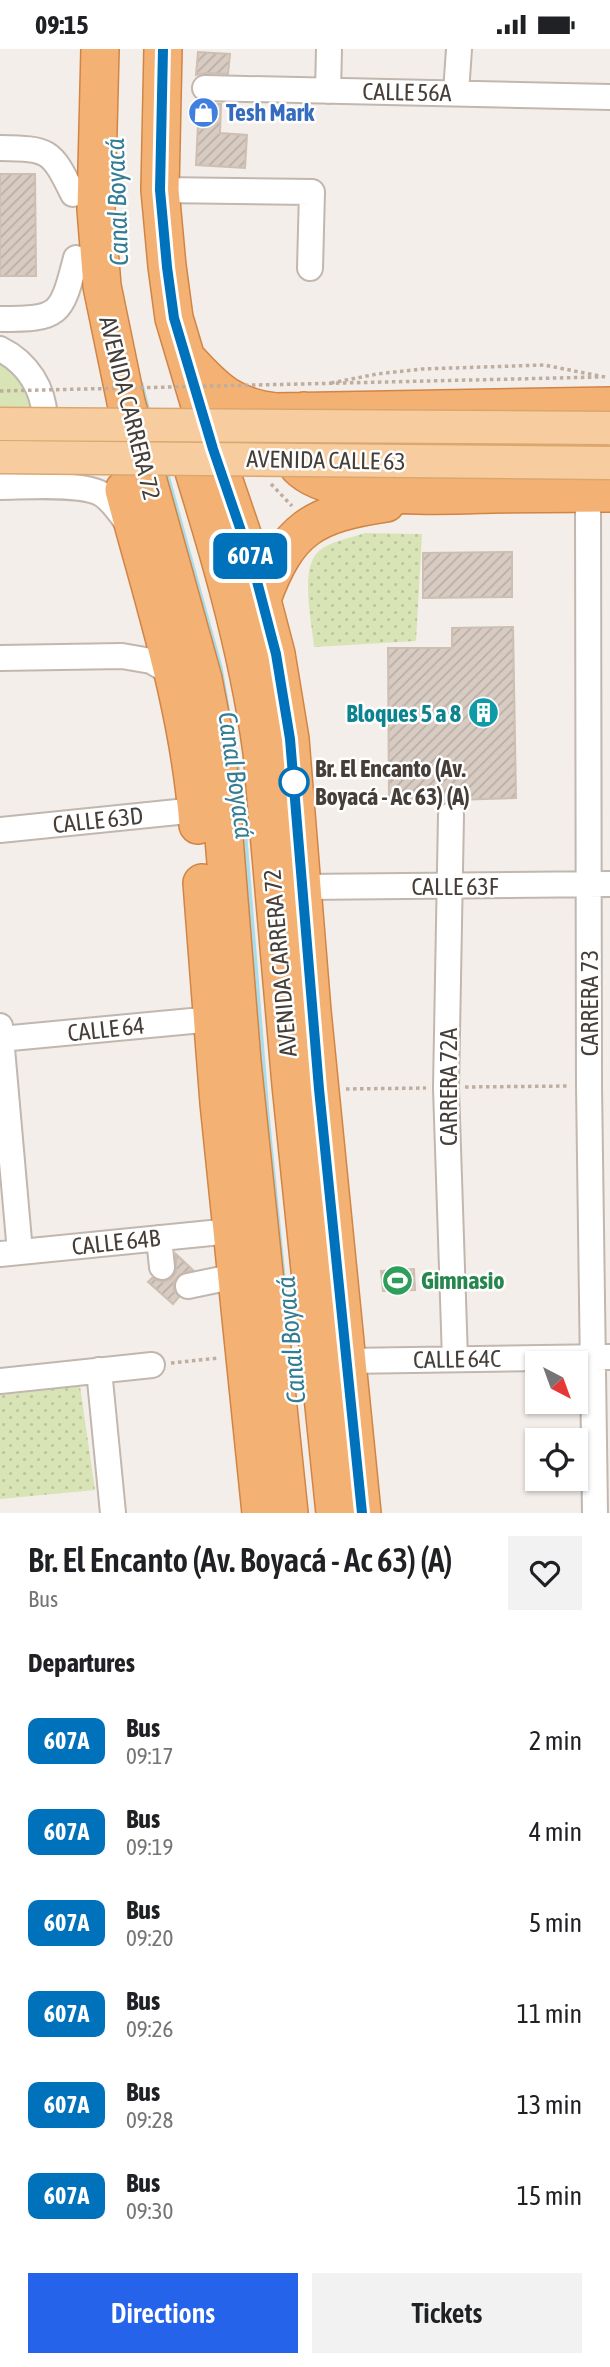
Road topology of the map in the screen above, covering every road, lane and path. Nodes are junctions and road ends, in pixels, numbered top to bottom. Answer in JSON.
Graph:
{"nodes":[{"id":1,"x":77,"y":49,"type":"edge"},
{"id":2,"x":100,"y":49,"type":"edge"},
{"id":3,"x":142,"y":49,"type":"edge"},
{"id":4,"x":163,"y":49,"type":"edge"},
{"id":5,"x":330,"y":49,"type":"edge"},
{"id":6,"x":459,"y":49,"type":"edge"},
{"id":7,"x":205,"y":88,"type":"dead end"},
{"id":8,"x":328,"y":90,"type":"junction"},
{"id":9,"x":456,"y":93,"type":"junction"},
{"id":10,"x":610,"y":97,"type":"edge"},
{"id":11,"x":0,"y":148,"type":"edge"},
{"id":12,"x":160,"y":190,"type":"junction"},
{"id":13,"x":73,"y":194,"type":"junction"},
{"id":14,"x":76,"y":258,"type":"junction"},
{"id":15,"x":310,"y":268,"type":"dead end"},
{"id":16,"x":82,"y":308,"type":"junction"},
{"id":17,"x":0,"y":319,"type":"edge"},
{"id":18,"x":113,"y":347,"type":"junction"},
{"id":19,"x":0,"y":349,"type":"edge"},
{"id":20,"x":184,"y":355,"type":"junction"},
{"id":21,"x":236,"y":378,"type":"dead end"},
{"id":22,"x":610,"y":378,"type":"edge"},
{"id":23,"x":99,"y":389,"type":"junction"},
{"id":24,"x":251,"y":390,"type":"dead end"},
{"id":25,"x":0,"y":391,"type":"edge"},
{"id":26,"x":605,"y":392,"type":"edge"},
{"id":27,"x":305,"y":401,"type":"junction"},
{"id":28,"x":0,"y":424,"type":"edge"},
{"id":29,"x":610,"y":428,"type":"edge"},
{"id":30,"x":0,"y":457,"type":"edge"},
{"id":31,"x":610,"y":463,"type":"edge"},
{"id":32,"x":0,"y":484,"type":"edge"},
{"id":33,"x":599,"y":493,"type":"edge"},
{"id":34,"x":436,"y":495,"type":"junction"},
{"id":35,"x":136,"y":535,"type":"junction"},
{"id":36,"x":262,"y":599,"type":"junction"},
{"id":37,"x":157,"y":611,"type":"junction"},
{"id":38,"x":122,"y":656,"type":"junction"},
{"id":39,"x":0,"y":658,"type":"edge"},
{"id":40,"x":175,"y":675,"type":"junction"},
{"id":41,"x":197,"y":810,"type":"junction"},
{"id":42,"x":451,"y":815,"type":"dead end"},
{"id":43,"x":0,"y":830,"type":"edge"},
{"id":44,"x":600,"y":884,"type":"edge"},
{"id":45,"x":450,"y":886,"type":"junction"},
{"id":46,"x":301,"y":887,"type":"junction"},
{"id":47,"x":312,"y":1011,"type":"junction"},
{"id":48,"x":212,"y":1019,"type":"junction"},
{"id":49,"x":0,"y":1035,"type":"edge"},
{"id":50,"x":291,"y":1085,"type":"junction"},
{"id":51,"x":303,"y":1207,"type":"junction"},
{"id":52,"x":231,"y":1231,"type":"junction"},
{"id":53,"x":159,"y":1238,"type":"junction"},
{"id":54,"x":10,"y":1253,"type":"edge"},
{"id":55,"x":335,"y":1253,"type":"junction"},
{"id":56,"x":162,"y":1267,"type":"dead end"},
{"id":57,"x":236,"y":1276,"type":"junction"},
{"id":58,"x":188,"y":1286,"type":"dead end"},
{"id":59,"x":245,"y":1356,"type":"junction"},
{"id":60,"x":601,"y":1357,"type":"edge"},
{"id":61,"x":455,"y":1359,"type":"junction"},
{"id":62,"x":345,"y":1361,"type":"junction"},
{"id":63,"x":152,"y":1365,"type":"joint"},
{"id":64,"x":99,"y":1370,"type":"junction"},
{"id":65,"x":0,"y":1381,"type":"edge"},
{"id":66,"x":113,"y":1513,"type":"edge"},
{"id":67,"x":261,"y":1513,"type":"edge"},
{"id":68,"x":289,"y":1513,"type":"edge"},
{"id":69,"x":335,"y":1513,"type":"edge"},
{"id":70,"x":362,"y":1513,"type":"edge"},
{"id":71,"x":595,"y":1513,"type":"edge"}],
"edges":[{"from":1,"to":13,"type":"highway","name":"AVENIDA CARRERA 72"},
{"from":2,"to":18,"type":"highway","name":"AVENIDA CARRERA 72"},
{"from":3,"to":50,"type":"highway","name":"AVENIDA CARRERA 72"},
{"from":4,"to":12,"type":"highway","name":"AVENIDA CARRERA 72"},
{"from":5,"to":8,"type":"street"},
{"from":6,"to":9,"type":"street"},
{"from":7,"to":8,"type":"street","name":"CALLE 56A"},
{"from":8,"to":9,"type":"street","name":"CALLE 56A"},
{"from":9,"to":10,"type":"street","name":"CALLE 56A"},
{"from":11,"to":13,"type":"street"},
{"from":12,"to":15,"type":"street"},
{"from":12,"to":20,"type":"highway","name":"AVENIDA CARRERA 72"},
{"from":13,"to":14,"type":"highway","name":"AVENIDA CARRERA 72"},
{"from":14,"to":16,"type":"highway","name":"AVENIDA CARRERA 72"},
{"from":14,"to":17,"type":"street"},
{"from":16,"to":18,"type":"highway"},
{"from":16,"to":23,"type":"highway","name":"AVENIDA CARRERA 72"},
{"from":18,"to":23,"type":"highway"},
{"from":18,"to":68,"type":"highway","name":"AVENIDA CARRERA 72"},
{"from":19,"to":32,"type":"street"},
{"from":20,"to":27,"type":"highway"},
{"from":20,"to":36,"type":"highway","name":"AVENIDA CARRERA 72"},
{"from":21,"to":24,"type":"path"},
{"from":22,"to":26,"type":"path"},
{"from":23,"to":35,"type":"highway","name":"AVENIDA CARRERA 72"},
{"from":25,"to":26,"type":"path","bridge":true},
{"from":26,"to":27,"type":"highway"},
{"from":26,"to":27,"type":"path"},
{"from":27,"to":34,"type":"highway"},
{"from":28,"to":29,"type":"main road","name":"AVENIDA CALLE 63","bridge":true},
{"from":30,"to":31,"type":"main road","name":"AVENIDA CALLE 63","bridge":true},
{"from":32,"to":35,"type":"street"},
{"from":33,"to":34,"type":"highway"},
{"from":33,"to":44,"type":"street","name":"CARRERA 73"},
{"from":34,"to":36,"type":"highway"},
{"from":35,"to":37,"type":"highway","name":"AVENIDA CARRERA 72"},
{"from":36,"to":46,"type":"highway","name":"AVENIDA CARRERA 72"},
{"from":37,"to":38,"type":"street"},
{"from":37,"to":40,"type":"highway","name":"AVENIDA CARRERA 72"},
{"from":38,"to":39,"type":"street"},
{"from":38,"to":40,"type":"street"},
{"from":40,"to":41,"type":"highway","name":"AVENIDA CARRERA 72"},
{"from":41,"to":43,"type":"street","name":"CALLE 63D"},
{"from":41,"to":48,"type":"highway","name":"AVENIDA CARRERA 72"},
{"from":42,"to":45,"type":"street","name":"CARRERA 72A"},
{"from":44,"to":45,"type":"street","name":"CALLE 63F"},
{"from":44,"to":60,"type":"street","name":"CARRERA 73"},
{"from":45,"to":46,"type":"street","name":"CALLE 63F"},
{"from":45,"to":61,"type":"street","name":"CARRERA 72A"},
{"from":46,"to":47,"type":"highway","name":"AVENIDA CARRERA 72"},
{"from":47,"to":50,"type":"highway"},
{"from":47,"to":55,"type":"highway","name":"AVENIDA CARRERA 72"},
{"from":48,"to":49,"type":"street","name":"CALLE 64"},
{"from":48,"to":52,"type":"highway","name":"AVENIDA CARRERA 72"},
{"from":49,"to":54,"type":"street"},
{"from":50,"to":51,"type":"highway","name":"AVENIDA CARRERA 72"},
{"from":51,"to":55,"type":"highway"},
{"from":51,"to":69,"type":"highway","name":"AVENIDA CARRERA 72"},
{"from":52,"to":53,"type":"street","name":"CALLE 64B"},
{"from":52,"to":57,"type":"highway","name":"AVENIDA CARRERA 72"},
{"from":53,"to":54,"type":"street","name":"CALLE 64B"},
{"from":53,"to":56,"type":"street"},
{"from":55,"to":62,"type":"highway","name":"AVENIDA CARRERA 72"},
{"from":57,"to":58,"type":"street"},
{"from":57,"to":59,"type":"highway","name":"AVENIDA CARRERA 72"},
{"from":59,"to":63,"type":"path"},
{"from":59,"to":67,"type":"highway","name":"AVENIDA CARRERA 72"},
{"from":60,"to":61,"type":"street","name":"CALLE 64C"},
{"from":60,"to":71,"type":"street","name":"CARRERA 73"},
{"from":61,"to":62,"type":"street","name":"CALLE 64C"},
{"from":62,"to":70,"type":"highway","name":"AVENIDA CARRERA 72"},
{"from":63,"to":64,"type":"street"},
{"from":64,"to":65,"type":"street"},
{"from":64,"to":66,"type":"street"}]}
